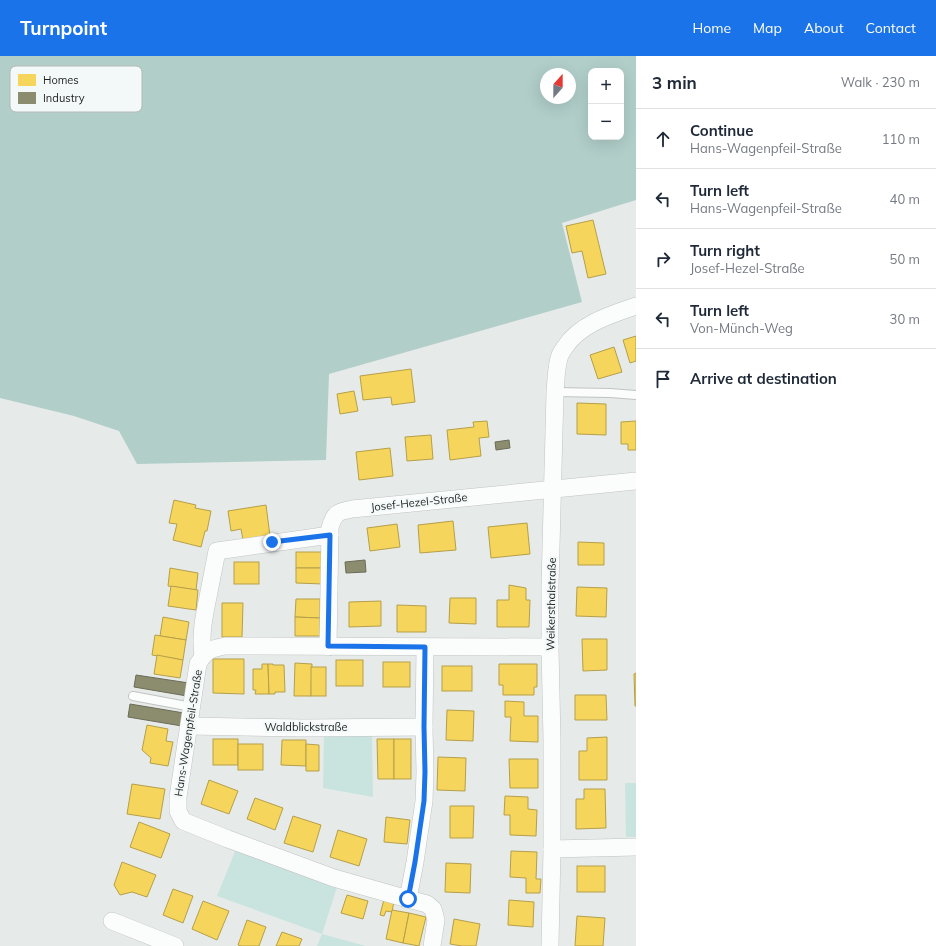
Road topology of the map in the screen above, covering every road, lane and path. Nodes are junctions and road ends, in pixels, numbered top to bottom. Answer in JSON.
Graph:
{"nodes":[{"id":1,"x":636,"y":306,"type":"edge"},
{"id":2,"x":555,"y":392,"type":"junction"},
{"id":3,"x":636,"y":395,"type":"edge"},
{"id":4,"x":636,"y":481,"type":"edge"},
{"id":5,"x":553,"y":489,"type":"junction"},
{"id":6,"x":330,"y":535,"type":"junction"},
{"id":7,"x":328,"y":646,"type":"junction"},
{"id":8,"x":550,"y":646,"type":"junction"},
{"id":9,"x":425,"y":647,"type":"junction"},
{"id":10,"x":203,"y":655,"type":"junction"},
{"id":11,"x":133,"y":696,"type":"dead end"},
{"id":12,"x":192,"y":707,"type":"junction"},
{"id":13,"x":189,"y":726,"type":"junction"},
{"id":14,"x":424,"y":727,"type":"junction"},
{"id":15,"x":636,"y":847,"type":"edge"},
{"id":16,"x":552,"y":849,"type":"junction"},
{"id":17,"x":408,"y":899,"type":"junction"},
{"id":18,"x":112,"y":921,"type":"dead end"},
{"id":19,"x":175,"y":946,"type":"edge"},
{"id":20,"x":432,"y":946,"type":"edge"},
{"id":21,"x":550,"y":946,"type":"edge"}],
"edges":[{"from":1,"to":2,"type":"street","name":"Weikersthalstraße"},
{"from":2,"to":3,"type":"lane"},
{"from":2,"to":5,"type":"street","name":"Weikersthalstraße"},
{"from":4,"to":5,"type":"street","name":"Josef-Hezel-Straße"},
{"from":5,"to":6,"type":"street","name":"Josef-Hezel-Straße"},
{"from":5,"to":8,"type":"street","name":"Weikersthalstraße"},
{"from":6,"to":7,"type":"street","name":"Josef-Hezel-Straße"},
{"from":6,"to":10,"type":"street"},
{"from":7,"to":9,"type":"street","name":"Hans-Wagenpfeil-Straße"},
{"from":7,"to":10,"type":"street","name":"Hans-Wagenpfeil-Straße"},
{"from":8,"to":9,"type":"street","name":"Hans-Wagenpfeil-Straße"},
{"from":8,"to":16,"type":"street","name":"Weikersthalstraße"},
{"from":9,"to":14,"type":"street"},
{"from":10,"to":12,"type":"street","name":"Hans-Wagenpfeil-Straße"},
{"from":11,"to":12,"type":"lane"},
{"from":12,"to":13,"type":"street","name":"Hans-Wagenpfeil-Straße"},
{"from":13,"to":14,"type":"street","name":"Waldblickstraße"},
{"from":13,"to":17,"type":"street","name":"Hans-Wagenpfeil-Straße"},
{"from":14,"to":17,"type":"street"},
{"from":15,"to":16,"type":"street"},
{"from":16,"to":21,"type":"street","name":"Weikersthalstraße"},
{"from":17,"to":20,"type":"street","name":"Hans-Wagenpfeil-Straße"},
{"from":18,"to":19,"type":"street"}]}
